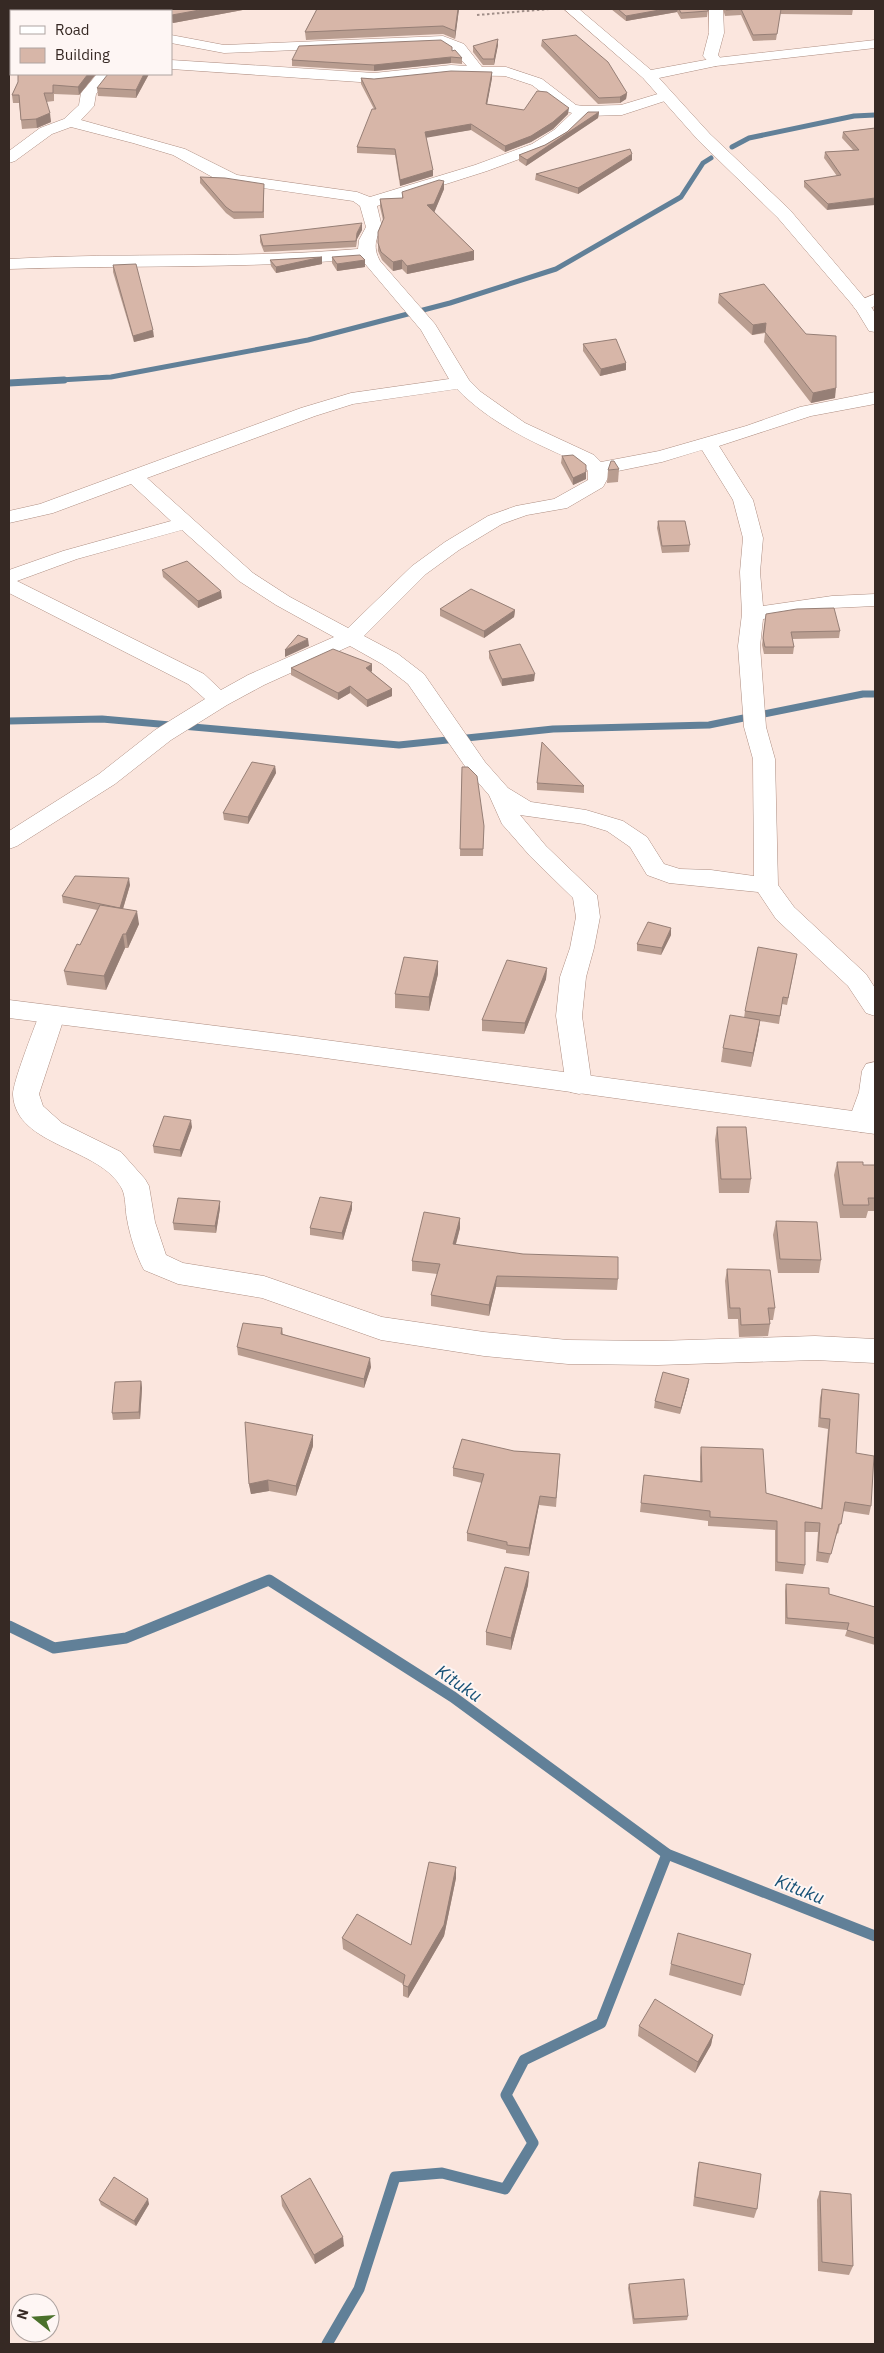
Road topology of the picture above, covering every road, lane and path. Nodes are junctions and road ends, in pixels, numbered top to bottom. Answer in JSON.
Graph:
{"nodes":[{"id":1,"x":553,"y":9,"type":"edge"},
{"id":2,"x":571,"y":9,"type":"edge"},
{"id":3,"x":590,"y":9,"type":"edge"},
{"id":4,"x":716,"y":9,"type":"edge"},
{"id":5,"x":478,"y":15,"type":"dead end"},
{"id":6,"x":172,"y":39,"type":"edge"},
{"id":7,"x":875,"y":44,"type":"edge"},
{"id":8,"x":716,"y":62,"type":"junction"},
{"id":9,"x":172,"y":64,"type":"edge"},
{"id":10,"x":477,"y":70,"type":"junction"},
{"id":11,"x":655,"y":73,"type":"junction"},
{"id":12,"x":104,"y":75,"type":"edge"},
{"id":13,"x":666,"y":96,"type":"junction"},
{"id":14,"x":583,"y":111,"type":"junction"},
{"id":15,"x":70,"y":122,"type":"junction"},
{"id":16,"x":9,"y":158,"type":"edge"},
{"id":17,"x":368,"y":203,"type":"junction"},
{"id":18,"x":366,"y":253,"type":"junction"},
{"id":19,"x":9,"y":264,"type":"edge"},
{"id":20,"x":872,"y":310,"type":"edge"},
{"id":21,"x":461,"y":383,"type":"junction"},
{"id":22,"x":875,"y":398,"type":"edge"},
{"id":23,"x":708,"y":444,"type":"junction"},
{"id":24,"x":597,"y":469,"type":"junction"},
{"id":25,"x":134,"y":477,"type":"junction"},
{"id":26,"x":9,"y":517,"type":"edge"},
{"id":27,"x":185,"y":523,"type":"junction"},
{"id":28,"x":9,"y":577,"type":"edge"},
{"id":29,"x":9,"y":585,"type":"edge"},
{"id":30,"x":875,"y":600,"type":"edge"},
{"id":31,"x":753,"y":614,"type":"junction"},
{"id":32,"x":350,"y":638,"type":"junction"},
{"id":33,"x":219,"y":700,"type":"junction"},
{"id":34,"x":500,"y":793,"type":"junction"},
{"id":35,"x":9,"y":842,"type":"edge"},
{"id":36,"x":766,"y":885,"type":"junction"},
{"id":37,"x":875,"y":1006,"type":"edge"},
{"id":38,"x":9,"y":1009,"type":"edge"},
{"id":39,"x":52,"y":1015,"type":"junction"},
{"id":40,"x":875,"y":1071,"type":"edge"},
{"id":41,"x":579,"y":1085,"type":"junction"},
{"id":42,"x":868,"y":1123,"type":"edge"},
{"id":43,"x":875,"y":1351,"type":"edge"}],
"edges":[{"from":1,"to":5,"type":"path"},
{"from":2,"to":11,"type":"street"},
{"from":3,"to":11,"type":"street"},
{"from":4,"to":8,"type":"street"},
{"from":6,"to":10,"type":"street"},
{"from":7,"to":8,"type":"street"},
{"from":8,"to":11,"type":"street"},
{"from":9,"to":10,"type":"street"},
{"from":10,"to":14,"type":"street"},
{"from":11,"to":13,"type":"street"},
{"from":11,"to":20,"type":"street"},
{"from":12,"to":15,"type":"street"},
{"from":13,"to":14,"type":"street"},
{"from":13,"to":20,"type":"street"},
{"from":14,"to":17,"type":"street"},
{"from":15,"to":16,"type":"street"},
{"from":15,"to":17,"type":"street"},
{"from":17,"to":18,"type":"street"},
{"from":18,"to":19,"type":"street"},
{"from":18,"to":21,"type":"street"},
{"from":21,"to":24,"type":"street"},
{"from":21,"to":25,"type":"street"},
{"from":22,"to":23,"type":"street"},
{"from":23,"to":24,"type":"street"},
{"from":23,"to":31,"type":"street"},
{"from":24,"to":32,"type":"street"},
{"from":25,"to":26,"type":"street"},
{"from":25,"to":27,"type":"street"},
{"from":27,"to":28,"type":"street"},
{"from":27,"to":32,"type":"street"},
{"from":29,"to":33,"type":"street"},
{"from":30,"to":31,"type":"street"},
{"from":31,"to":36,"type":"street"},
{"from":32,"to":33,"type":"street"},
{"from":32,"to":34,"type":"street"},
{"from":33,"to":35,"type":"street"},
{"from":34,"to":36,"type":"street"},
{"from":34,"to":41,"type":"street"},
{"from":36,"to":37,"type":"street"},
{"from":38,"to":39,"type":"street"},
{"from":39,"to":41,"type":"street"},
{"from":39,"to":43,"type":"street"},
{"from":40,"to":42,"type":"street"},
{"from":41,"to":42,"type":"street"}]}
